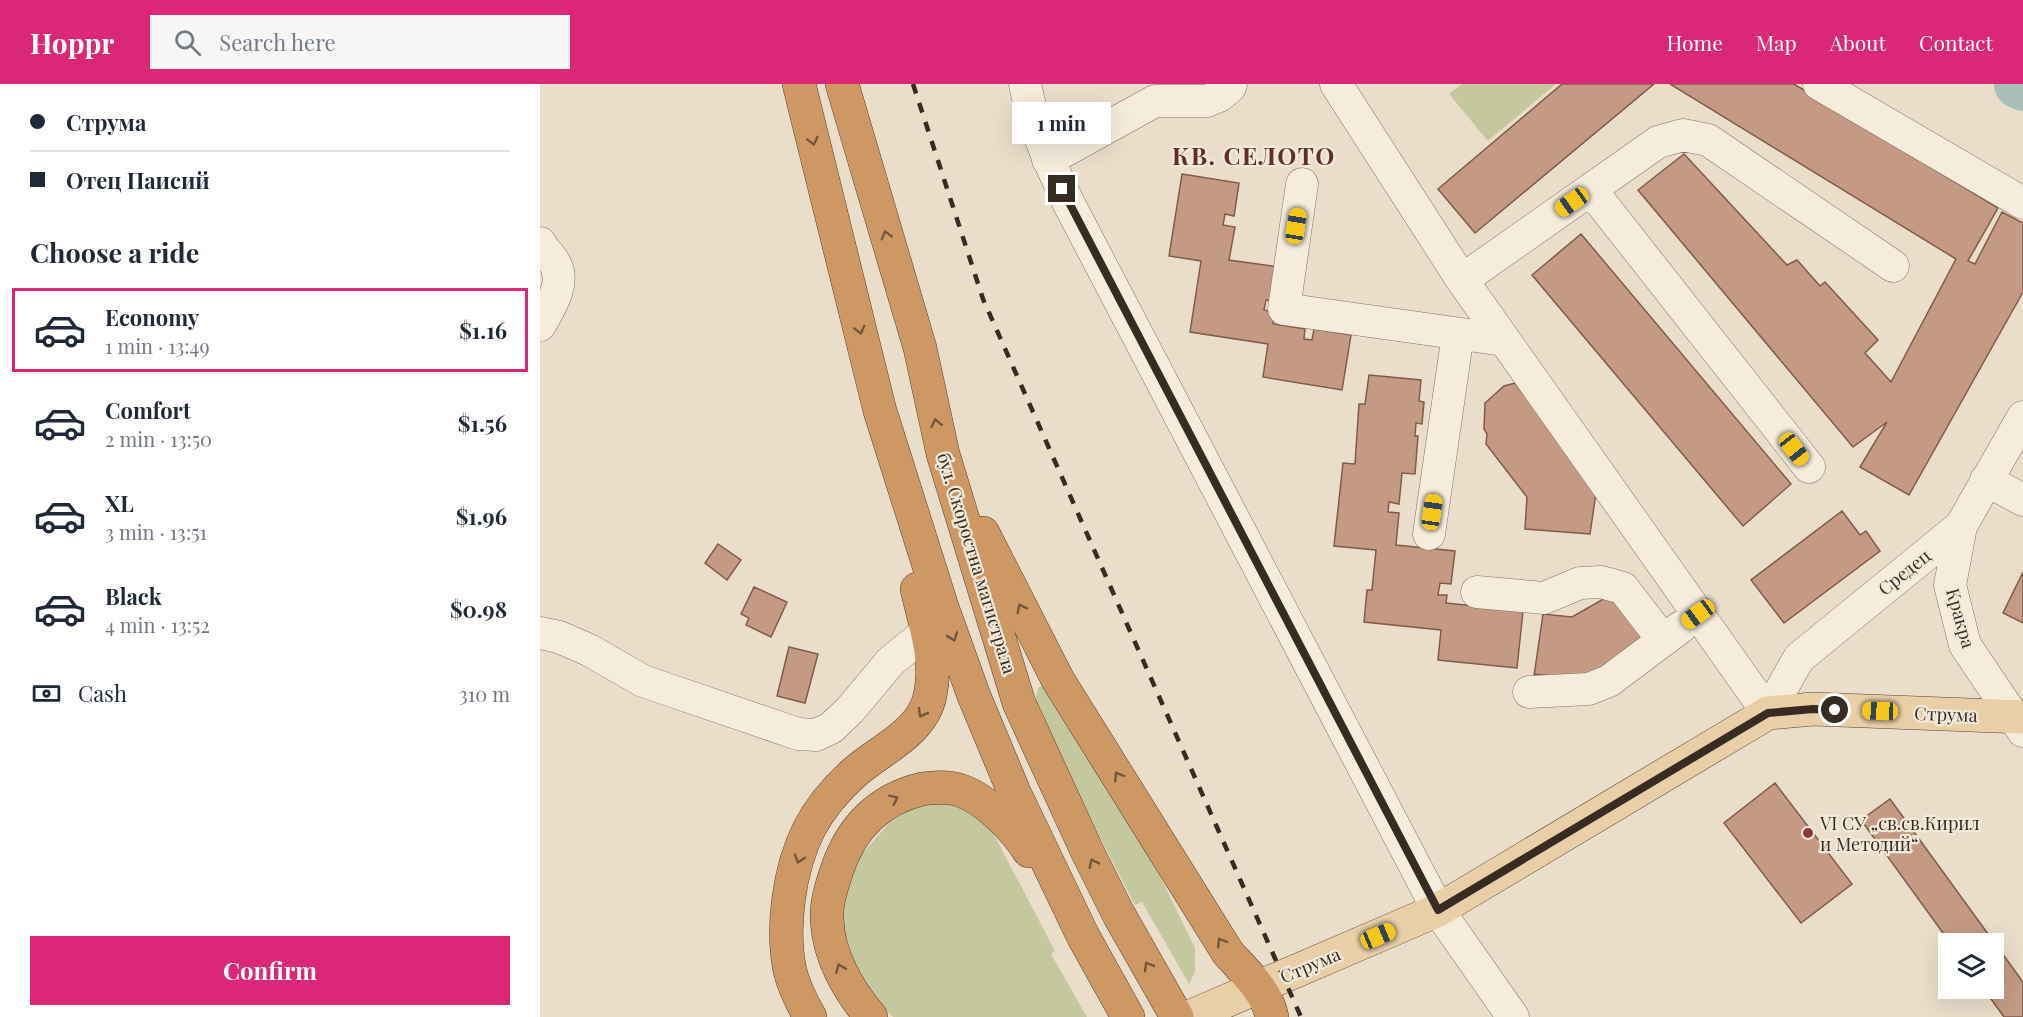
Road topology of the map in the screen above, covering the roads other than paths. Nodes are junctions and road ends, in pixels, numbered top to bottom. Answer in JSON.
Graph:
{"nodes":[{"id":1,"x":799,"y":84,"type":"edge"},
{"id":2,"x":842,"y":84,"type":"edge"},
{"id":3,"x":1025,"y":84,"type":"edge"},
{"id":4,"x":1231,"y":84,"type":"edge"},
{"id":5,"x":1336,"y":84,"type":"edge"},
{"id":6,"x":1819,"y":84,"type":"edge"},
{"id":7,"x":1048,"y":160,"type":"junction"},
{"id":8,"x":1302,"y":184,"type":"dead end"},
{"id":9,"x":1591,"y":190,"type":"junction"},
{"id":10,"x":2023,"y":202,"type":"edge"},
{"id":11,"x":540,"y":243,"type":"edge"},
{"id":12,"x":1893,"y":266,"type":"dead end"},
{"id":13,"x":1461,"y":280,"type":"junction"},
{"id":14,"x":540,"y":325,"type":"edge"},
{"id":15,"x":1458,"y":334,"type":"junction"},
{"id":16,"x":1504,"y":340,"type":"junction"},
{"id":17,"x":880,"y":411,"type":"junction"},
{"id":18,"x":2023,"y":417,"type":"edge"},
{"id":19,"x":943,"y":454,"type":"junction"},
{"id":20,"x":1809,"y":467,"type":"dead end"},
{"id":21,"x":1986,"y":480,"type":"junction"},
{"id":22,"x":2023,"y":500,"type":"edge"},
{"id":23,"x":1961,"y":526,"type":"junction"},
{"id":24,"x":1429,"y":534,"type":"dead end"},
{"id":25,"x":1477,"y":592,"type":"dead end"},
{"id":26,"x":1698,"y":614,"type":"junction"},
{"id":27,"x":927,"y":632,"type":"junction"},
{"id":28,"x":540,"y":633,"type":"edge"},
{"id":29,"x":1663,"y":640,"type":"junction"},
{"id":30,"x":1528,"y":692,"type":"dead end"},
{"id":31,"x":1768,"y":713,"type":"junction"},
{"id":32,"x":2020,"y":721,"type":"edge"},
{"id":33,"x":1438,"y":910,"type":"junction"},
{"id":34,"x":1083,"y":936,"type":"junction"},
{"id":35,"x":1258,"y":987,"type":"junction"},
{"id":36,"x":810,"y":1017,"type":"edge"},
{"id":37,"x":871,"y":1017,"type":"edge"},
{"id":38,"x":1128,"y":1017,"type":"edge"},
{"id":39,"x":1177,"y":1017,"type":"edge"},
{"id":40,"x":1190,"y":1017,"type":"edge"},
{"id":41,"x":1272,"y":1017,"type":"edge"},
{"id":42,"x":1513,"y":1017,"type":"edge"}],
"edges":[{"from":1,"to":17,"type":"highway","one_way":true},
{"from":19,"to":2,"type":"highway","name":"бул. Скоростна магистрала","one_way":true},
{"from":3,"to":7,"type":"street"},
{"from":4,"to":7,"type":"street"},
{"from":5,"to":13,"type":"street"},
{"from":6,"to":10,"type":"street"},
{"from":7,"to":33,"type":"street"},
{"from":8,"to":15,"type":"street"},
{"from":9,"to":12,"type":"street"},
{"from":9,"to":13,"type":"street"},
{"from":9,"to":20,"type":"street"},
{"from":11,"to":14,"type":"street"},
{"from":13,"to":16,"type":"street"},
{"from":15,"to":16,"type":"street"},
{"from":15,"to":24,"type":"street"},
{"from":16,"to":26,"type":"street"},
{"from":17,"to":27,"type":"highway"},
{"from":17,"to":34,"type":"highway","one_way":true},
{"from":18,"to":21,"type":"street","name":"Средец"},
{"from":35,"to":19,"type":"highway","one_way":true},
{"from":39,"to":19,"type":"highway","name":"бул. Скоростна магистрала","one_way":true},
{"from":21,"to":22,"type":"street"},
{"from":21,"to":23,"type":"street","name":"Средец"},
{"from":23,"to":31,"type":"street","name":"Средец"},
{"from":23,"to":32,"type":"street","name":"Кракра"},
{"from":25,"to":29,"type":"street"},
{"from":26,"to":29,"type":"street"},
{"from":26,"to":31,"type":"street"},
{"from":27,"to":28,"type":"street"},
{"from":27,"to":36,"type":"highway","one_way":true},
{"from":29,"to":30,"type":"street"},
{"from":31,"to":32,"type":"main road","name":"Струма"},
{"from":31,"to":33,"type":"main road","name":"Струма"},
{"from":33,"to":35,"type":"main road","name":"Струма"},
{"from":33,"to":42,"type":"street"},
{"from":37,"to":34,"type":"highway","one_way":true},
{"from":34,"to":38,"type":"highway"},
{"from":35,"to":40,"type":"main road","name":"Струма"},
{"from":35,"to":41,"type":"highway"}]}
